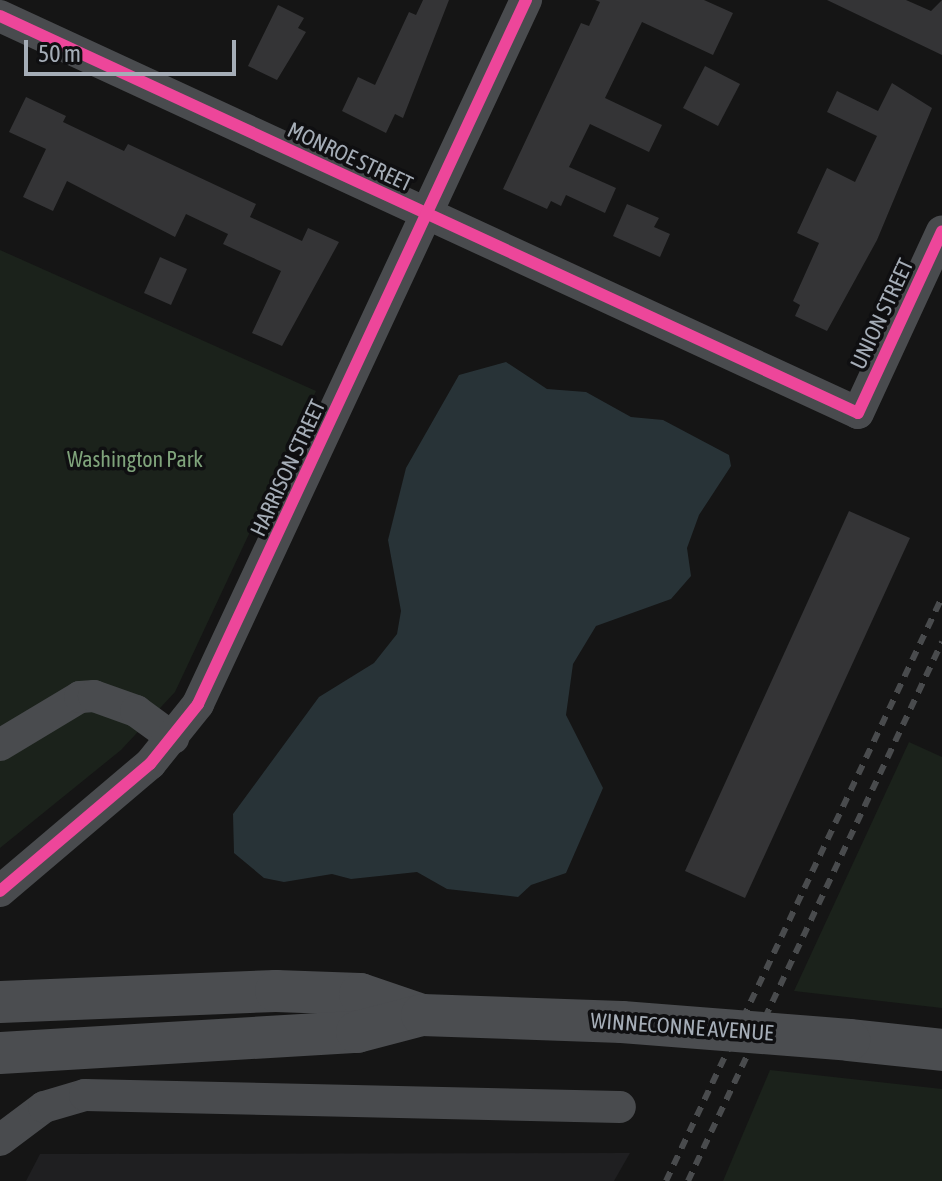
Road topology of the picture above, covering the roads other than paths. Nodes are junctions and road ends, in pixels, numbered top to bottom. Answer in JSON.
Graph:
{"nodes":[{"id":1,"x":6,"y":0,"type":"edge"},
{"id":2,"x":526,"y":0,"type":"edge"},
{"id":3,"x":0,"y":15,"type":"edge"},
{"id":4,"x":426,"y":214,"type":"junction"},
{"id":5,"x":942,"y":231,"type":"edge"},
{"id":6,"x":858,"y":413,"type":"joint"},
{"id":7,"x":173,"y":738,"type":"junction"},
{"id":8,"x":0,"y":745,"type":"edge"},
{"id":9,"x":0,"y":891,"type":"edge"},
{"id":10,"x":0,"y":1002,"type":"edge"},
{"id":11,"x":422,"y":1015,"type":"junction"},
{"id":12,"x":942,"y":1050,"type":"edge"},
{"id":13,"x":0,"y":1053,"type":"edge"},
{"id":14,"x":620,"y":1107,"type":"dead end"},
{"id":15,"x":0,"y":1140,"type":"edge"}],
"edges":[{"from":1,"to":3,"type":"street"},
{"from":2,"to":4,"type":"street","name":"HARRISON STREET"},
{"from":3,"to":4,"type":"street","name":"MONROE STREET"},
{"from":4,"to":6,"type":"street","name":"MONROE STREET"},
{"from":4,"to":7,"type":"street","name":"HARRISON STREET"},
{"from":5,"to":6,"type":"street","name":"UNION STREET"},
{"from":7,"to":8,"type":"street"},
{"from":7,"to":9,"type":"street","name":"HARRISON STREET"},
{"from":10,"to":11,"type":"main road","name":"WINNECONNE AVENUE"},
{"from":11,"to":12,"type":"main road","name":"WINNECONNE AVENUE","bridge":true},
{"from":11,"to":13,"type":"main road","name":"WINNECONNE AVENUE"},
{"from":14,"to":15,"type":"street"}]}
